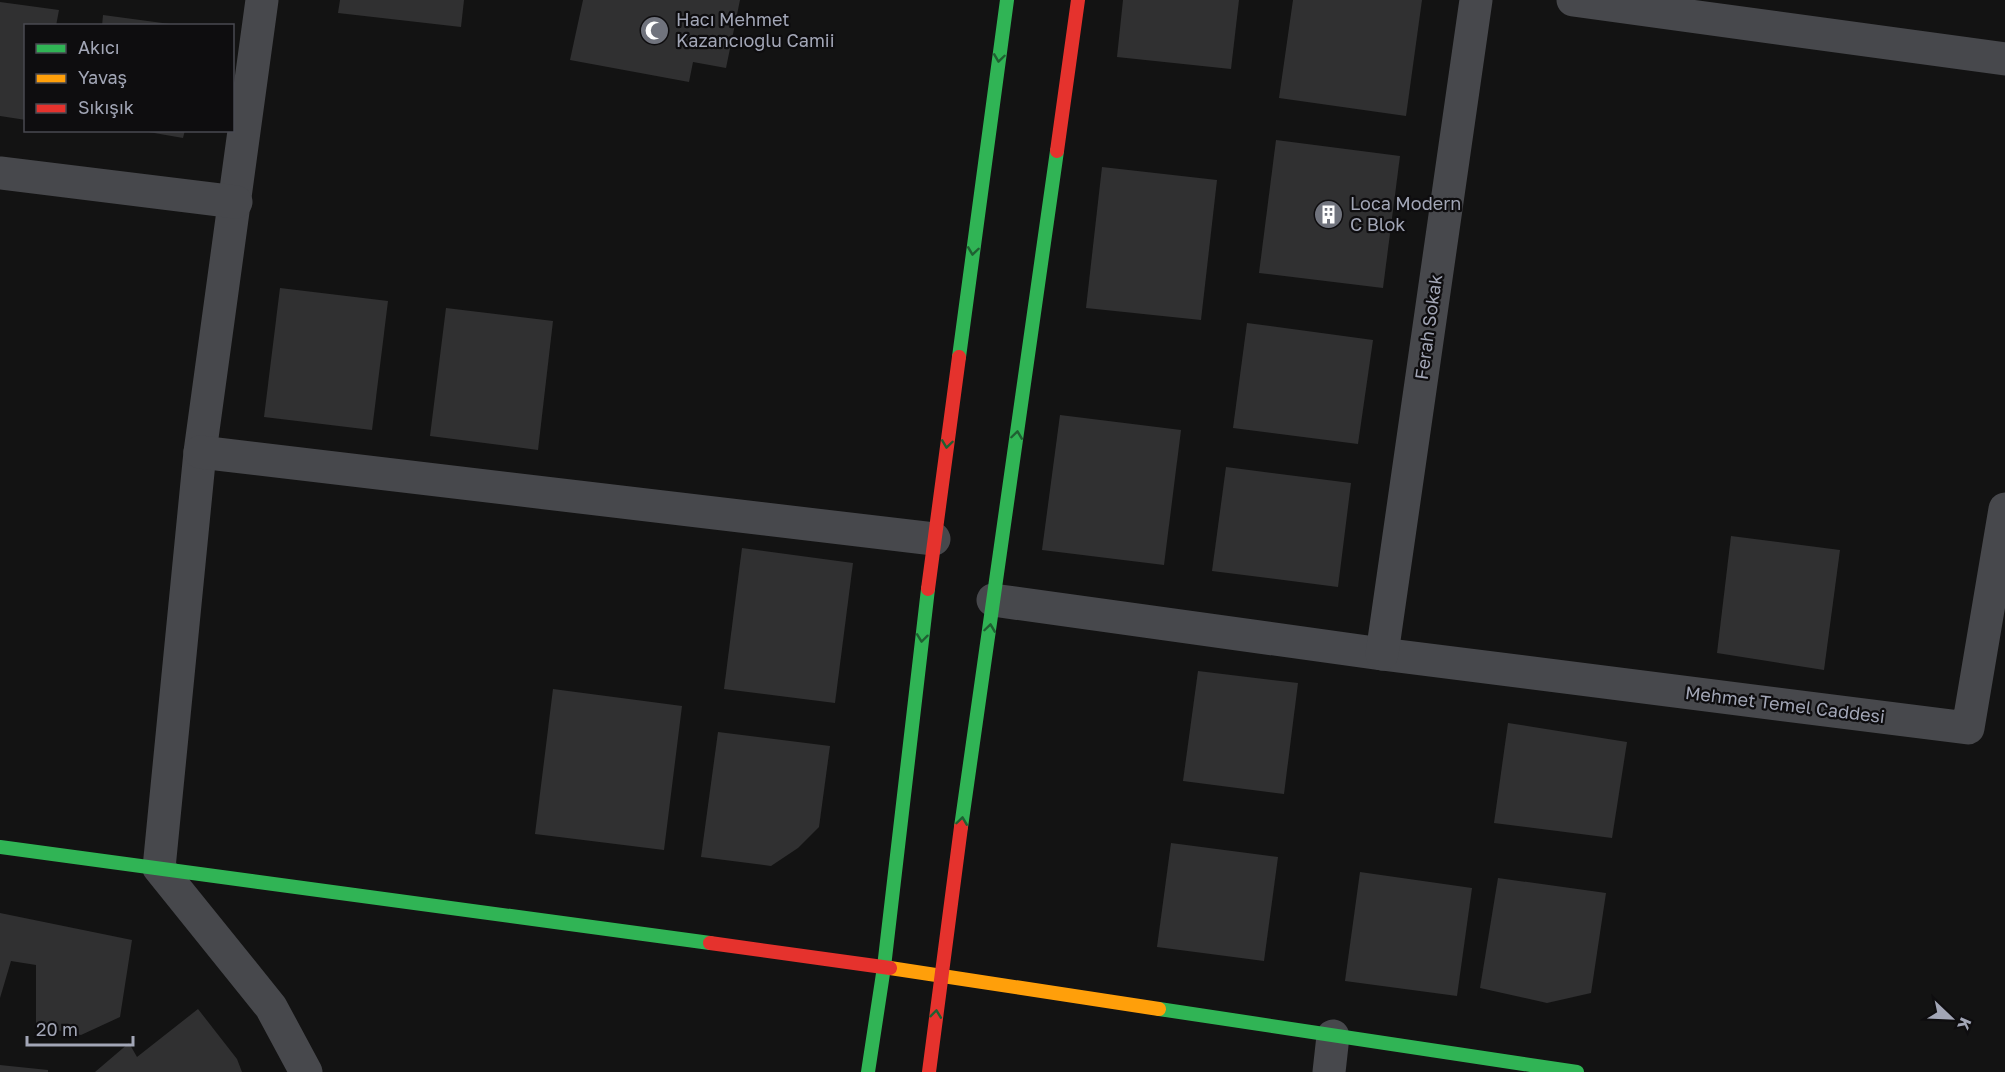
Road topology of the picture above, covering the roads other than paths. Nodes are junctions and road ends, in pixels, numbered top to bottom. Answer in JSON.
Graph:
{"nodes":[{"id":1,"x":262,"y":0,"type":"edge"},
{"id":2,"x":1007,"y":0,"type":"edge"},
{"id":3,"x":1078,"y":0,"type":"edge"},
{"id":4,"x":1476,"y":0,"type":"edge"},
{"id":5,"x":1573,"y":0,"type":"edge"},
{"id":6,"x":2005,"y":59,"type":"edge"},
{"id":7,"x":0,"y":173,"type":"edge"},
{"id":8,"x":236,"y":202,"type":"junction"},
{"id":9,"x":200,"y":452,"type":"junction"},
{"id":10,"x":2005,"y":509,"type":"edge"},
{"id":11,"x":934,"y":539,"type":"junction"},
{"id":12,"x":993,"y":600,"type":"junction"},
{"id":13,"x":1382,"y":654,"type":"junction"},
{"id":14,"x":0,"y":847,"type":"edge"},
{"id":15,"x":159,"y":867,"type":"junction"},
{"id":16,"x":884,"y":967,"type":"junction"},
{"id":17,"x":940,"y":978,"type":"junction"},
{"id":18,"x":1333,"y":1036,"type":"junction"},
{"id":19,"x":306,"y":1072,"type":"edge"},
{"id":20,"x":868,"y":1072,"type":"edge"},
{"id":21,"x":929,"y":1072,"type":"edge"},
{"id":22,"x":1329,"y":1072,"type":"edge"},
{"id":23,"x":1576,"y":1072,"type":"edge"}],
"edges":[{"from":1,"to":8,"type":"street"},
{"from":2,"to":11,"type":"street","one_way":true},
{"from":12,"to":3,"type":"street","one_way":true},
{"from":4,"to":13,"type":"street","name":"Ferah Sokak"},
{"from":5,"to":6,"type":"street"},
{"from":7,"to":8,"type":"street"},
{"from":8,"to":9,"type":"street"},
{"from":9,"to":11,"type":"street"},
{"from":9,"to":15,"type":"street"},
{"from":10,"to":13,"type":"street","name":"Mehmet Temel Caddesi"},
{"from":11,"to":16,"type":"street","one_way":true},
{"from":12,"to":13,"type":"street"},
{"from":17,"to":12,"type":"street","one_way":true},
{"from":14,"to":15,"type":"street"},
{"from":15,"to":16,"type":"street"},
{"from":15,"to":19,"type":"street"},
{"from":16,"to":17,"type":"street"},
{"from":16,"to":20,"type":"street"},
{"from":17,"to":18,"type":"street"},
{"from":21,"to":17,"type":"street","one_way":true},
{"from":18,"to":22,"type":"street"},
{"from":18,"to":23,"type":"street"}]}
